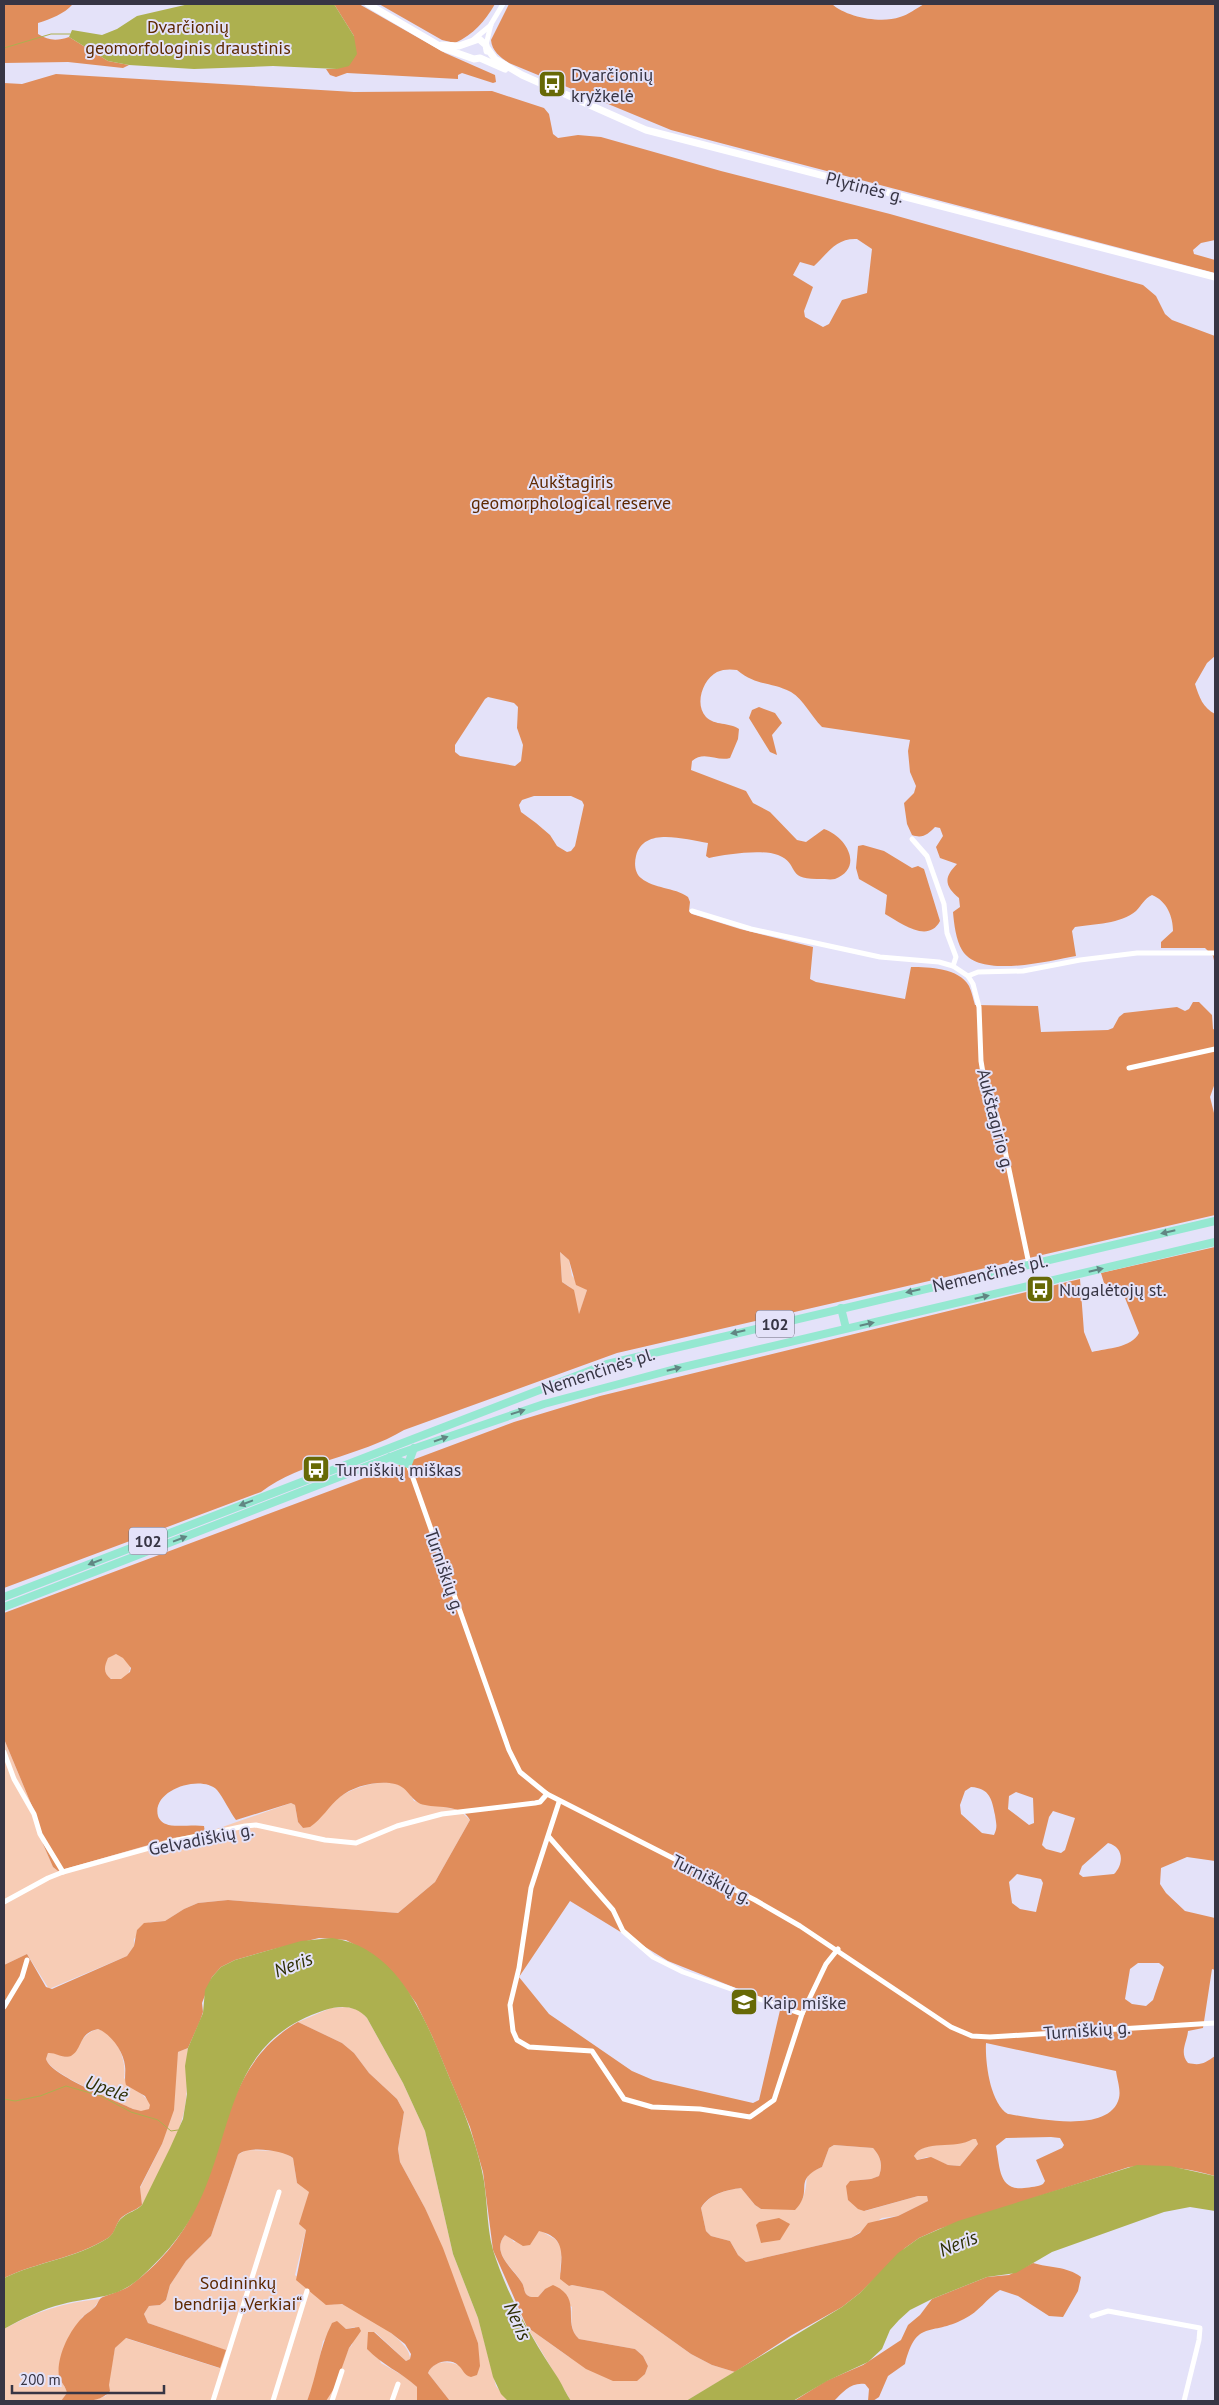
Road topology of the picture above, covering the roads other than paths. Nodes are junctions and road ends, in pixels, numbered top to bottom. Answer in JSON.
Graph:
{"nodes":[{"id":1,"x":368,"y":4,"type":"edge"},
{"id":2,"x":503,"y":4,"type":"edge"},
{"id":3,"x":491,"y":24,"type":"junction"},
{"id":4,"x":471,"y":41,"type":"junction"},
{"id":5,"x":436,"y":44,"type":"junction"},
{"id":6,"x":487,"y":46,"type":"junction"},
{"id":7,"x":469,"y":55,"type":"junction"},
{"id":8,"x":480,"y":58,"type":"junction"},
{"id":9,"x":522,"y":75,"type":"junction"},
{"id":10,"x":1215,"y":277,"type":"edge"},
{"id":11,"x":912,"y":839,"type":"dead end"},
{"id":12,"x":692,"y":911,"type":"dead end"},
{"id":13,"x":1215,"y":952,"type":"edge"},
{"id":14,"x":954,"y":966,"type":"junction"},
{"id":15,"x":968,"y":976,"type":"junction"},
{"id":16,"x":1215,"y":1049,"type":"edge"},
{"id":17,"x":1128,"y":1068,"type":"dead end"},
{"id":18,"x":1215,"y":1221,"type":"edge"},
{"id":19,"x":1215,"y":1242,"type":"edge"},
{"id":20,"x":1029,"y":1264,"type":"junction"},
{"id":21,"x":841,"y":1308,"type":"junction"},
{"id":22,"x":846,"y":1328,"type":"junction"},
{"id":23,"x":467,"y":1417,"type":"junction"},
{"id":24,"x":472,"y":1428,"type":"junction"},
{"id":25,"x":414,"y":1448,"type":"junction"},
{"id":26,"x":390,"y":1457,"type":"junction"},
{"id":27,"x":408,"y":1464,"type":"junction"},
{"id":28,"x":292,"y":1485,"type":"junction"},
{"id":29,"x":295,"y":1494,"type":"junction"},
{"id":30,"x":4,"y":1597,"type":"edge"},
{"id":31,"x":4,"y":1608,"type":"edge"},
{"id":32,"x":4,"y":1752,"type":"edge"},
{"id":33,"x":547,"y":1794,"type":"junction"},
{"id":34,"x":559,"y":1802,"type":"junction"},
{"id":35,"x":549,"y":1837,"type":"junction"},
{"id":36,"x":63,"y":1872,"type":"junction"},
{"id":37,"x":4,"y":1902,"type":"edge"},
{"id":38,"x":838,"y":1949,"type":"junction"},
{"id":39,"x":27,"y":1960,"type":"dead end"},
{"id":40,"x":4,"y":2007,"type":"edge"},
{"id":41,"x":802,"y":2014,"type":"junction"},
{"id":42,"x":1215,"y":2023,"type":"edge"},
{"id":43,"x":279,"y":2192,"type":"dead end"},
{"id":44,"x":307,"y":2291,"type":"dead end"},
{"id":45,"x":1092,"y":2316,"type":"dead end"},
{"id":46,"x":342,"y":2371,"type":"dead end"},
{"id":47,"x":398,"y":2384,"type":"dead end"},
{"id":48,"x":213,"y":2401,"type":"edge"},
{"id":49,"x":273,"y":2401,"type":"edge"},
{"id":50,"x":332,"y":2401,"type":"edge"},
{"id":51,"x":392,"y":2401,"type":"edge"},
{"id":52,"x":1184,"y":2401,"type":"edge"}],
"edges":[{"from":1,"to":5,"type":"main road"},
{"from":2,"to":3,"type":"street"},
{"from":3,"to":4,"type":"street"},
{"from":3,"to":6,"type":"street"},
{"from":4,"to":5,"type":"main road"},
{"from":4,"to":6,"type":"main road"},
{"from":4,"to":7,"type":"main road"},
{"from":5,"to":7,"type":"main road"},
{"from":6,"to":8,"type":"main road"},
{"from":6,"to":9,"type":"main road","name":"Plytinės g."},
{"from":7,"to":8,"type":"main road"},
{"from":8,"to":9,"type":"main road","name":"Plytinės g."},
{"from":9,"to":10,"type":"main road","name":"Plytinės g."},
{"from":11,"to":14,"type":"street"},
{"from":12,"to":14,"type":"street"},
{"from":13,"to":15,"type":"street"},
{"from":14,"to":15,"type":"street"},
{"from":15,"to":20,"type":"street","name":"Aukštagirio g."},
{"from":16,"to":17,"type":"street"},
{"from":18,"to":20,"type":"main road","name":"Nemenčinės pl.","number":"102","one_way":true},
{"from":22,"to":19,"type":"main road","name":"Nemenčinės pl.","number":"102","one_way":true},
{"from":20,"to":21,"type":"main road","name":"Nemenčinės pl.","number":"102","one_way":true},
{"from":21,"to":22,"type":"main road"},
{"from":21,"to":23,"type":"main road","name":"Nemenčinės pl.","number":"102","one_way":true},
{"from":24,"to":22,"type":"main road","name":"Nemenčinės pl.","number":"102","one_way":true},
{"from":23,"to":24,"type":"main road"},
{"from":23,"to":28,"type":"main road","name":"Nemenčinės pl.","number":"102"},
{"from":25,"to":24,"type":"main road","name":"Nemenčinės pl.","number":"102","one_way":true},
{"from":25,"to":26,"type":"main road","name":"Nemenčinės pl.","number":"102"},
{"from":25,"to":27,"type":"main road"},
{"from":26,"to":27,"type":"main road"},
{"from":26,"to":29,"type":"main road","name":"Nemenčinės pl.","number":"102"},
{"from":27,"to":33,"type":"street","name":"Turniškių g."},
{"from":28,"to":29,"type":"main road"},
{"from":28,"to":30,"type":"main road","name":"Nemenčinės pl.","number":"102","one_way":true},
{"from":31,"to":29,"type":"main road","name":"Nemenčinės pl.","number":"102","one_way":true},
{"from":32,"to":36,"type":"street"},
{"from":33,"to":34,"type":"street","name":"Turniškių g."},
{"from":33,"to":36,"type":"street","name":"Gelvadiškių g."},
{"from":34,"to":35,"type":"street"},
{"from":34,"to":38,"type":"street","name":"Turniškių g."},
{"from":35,"to":41,"type":"street"},
{"from":35,"to":41,"type":"street"},
{"from":36,"to":37,"type":"street","name":"Gelvadiškių g."},
{"from":38,"to":41,"type":"street"},
{"from":38,"to":42,"type":"street","name":"Turniškių g."},
{"from":39,"to":40,"type":"street"},
{"from":43,"to":48,"type":"street"},
{"from":44,"to":49,"type":"street"},
{"from":45,"to":52,"type":"street"},
{"from":46,"to":50,"type":"street"},
{"from":47,"to":51,"type":"street"}]}
